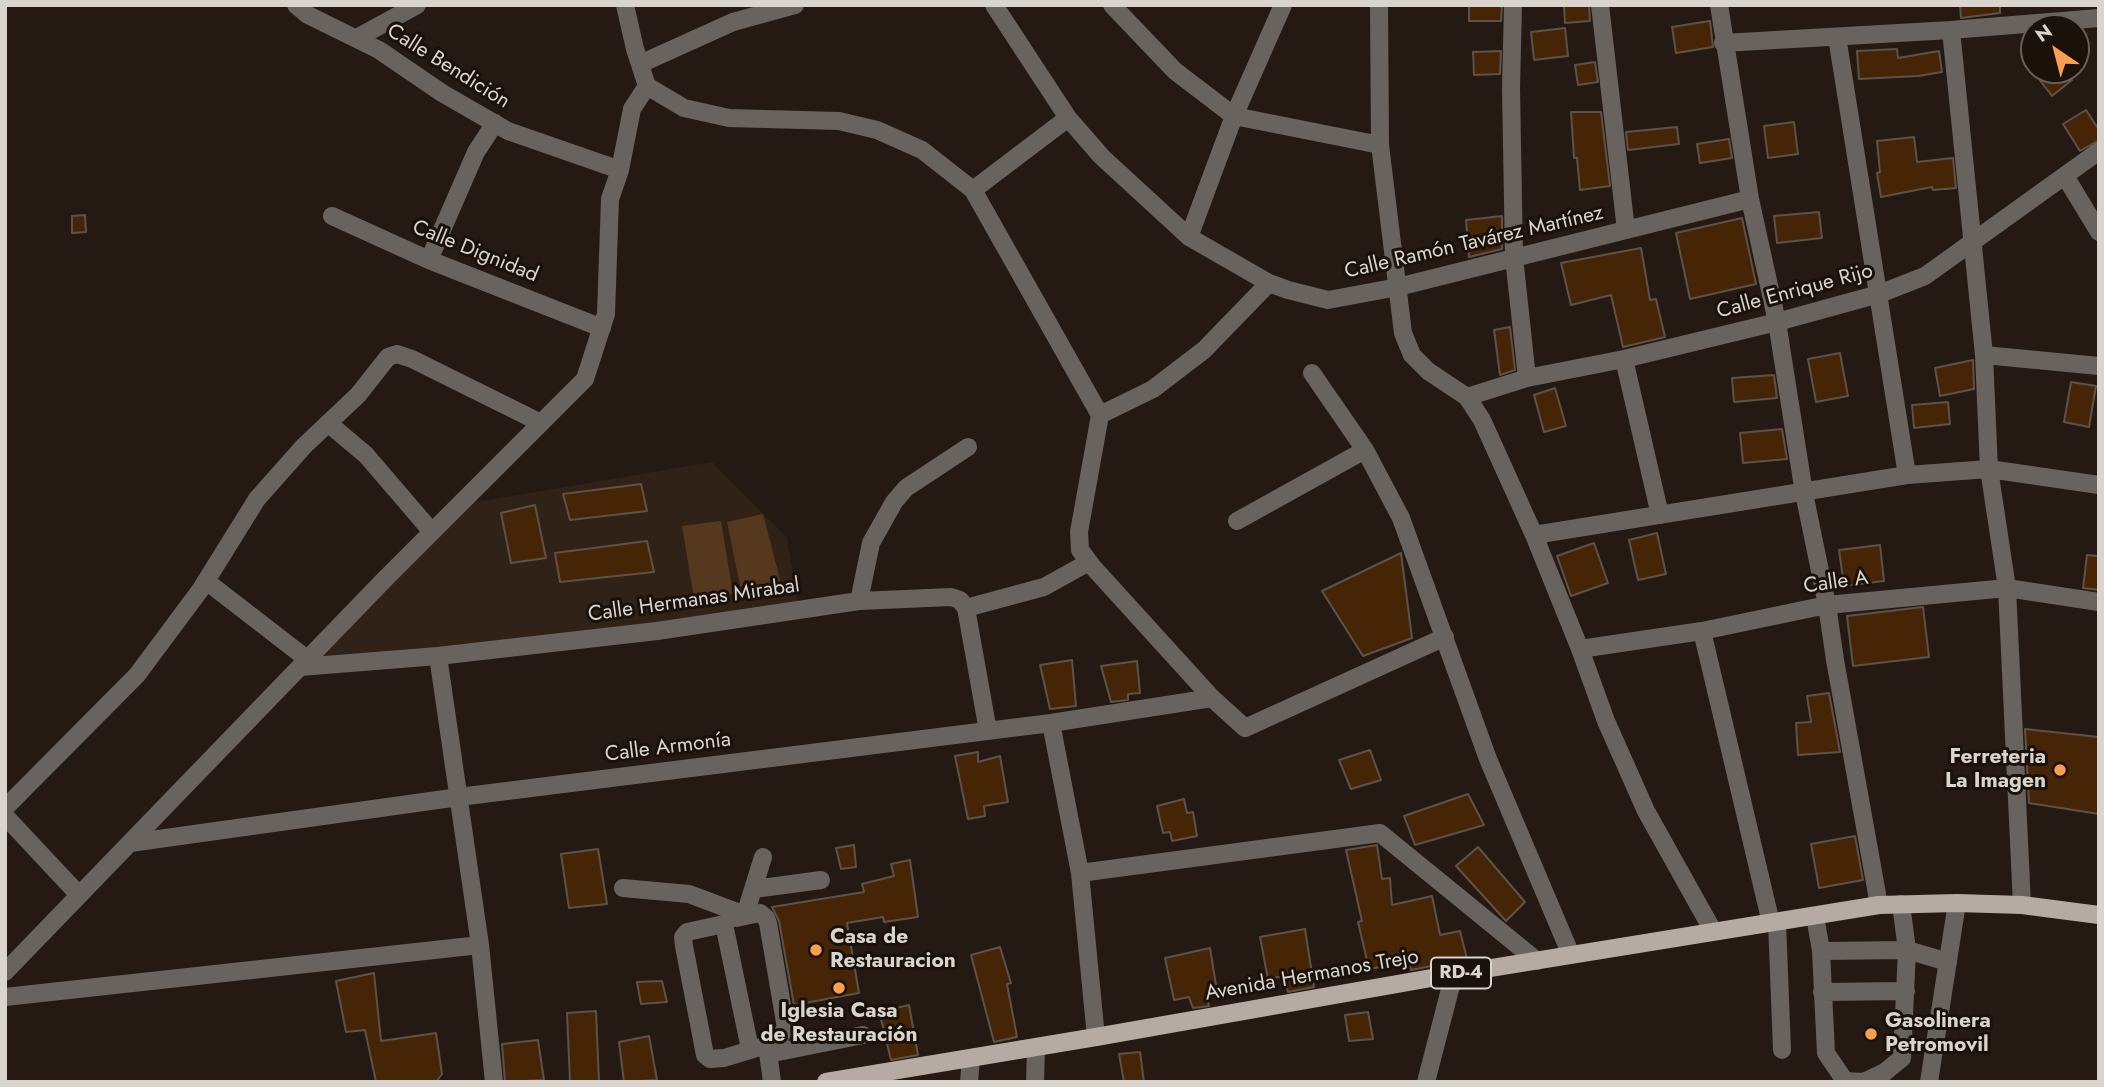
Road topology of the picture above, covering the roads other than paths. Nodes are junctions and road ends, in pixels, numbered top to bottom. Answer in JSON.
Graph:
{"nodes":[{"id":1,"x":296,"y":5,"type":"edge"},
{"id":2,"x":417,"y":5,"type":"edge"},
{"id":3,"x":625,"y":5,"type":"edge"},
{"id":4,"x":795,"y":5,"type":"edge"},
{"id":5,"x":995,"y":5,"type":"edge"},
{"id":6,"x":1112,"y":5,"type":"edge"},
{"id":7,"x":1283,"y":5,"type":"edge"},
{"id":8,"x":1379,"y":5,"type":"edge"},
{"id":9,"x":1513,"y":5,"type":"edge"},
{"id":10,"x":1600,"y":5,"type":"edge"},
{"id":11,"x":1719,"y":5,"type":"edge"},
{"id":12,"x":2099,"y":18,"type":"edge"},
{"id":13,"x":1951,"y":30,"type":"junction"},
{"id":14,"x":1837,"y":37,"type":"junction"},
{"id":15,"x":357,"y":38,"type":"junction"},
{"id":16,"x":1723,"y":43,"type":"junction"},
{"id":17,"x":640,"y":64,"type":"junction"},
{"id":18,"x":647,"y":86,"type":"junction"},
{"id":19,"x":1234,"y":116,"type":"junction"},
{"id":20,"x":1068,"y":118,"type":"junction"},
{"id":21,"x":495,"y":123,"type":"junction"},
{"id":22,"x":1380,"y":145,"type":"junction"},
{"id":23,"x":2099,"y":151,"type":"edge"},
{"id":24,"x":620,"y":170,"type":"junction"},
{"id":25,"x":2065,"y":176,"type":"junction"},
{"id":26,"x":973,"y":190,"type":"junction"},
{"id":27,"x":1750,"y":199,"type":"junction"},
{"id":28,"x":332,"y":216,"type":"dead end"},
{"id":29,"x":1626,"y":230,"type":"junction"},
{"id":30,"x":2099,"y":232,"type":"edge"},
{"id":31,"x":1189,"y":237,"type":"junction"},
{"id":32,"x":1973,"y":242,"type":"junction"},
{"id":33,"x":1514,"y":257,"type":"junction"},
{"id":34,"x":429,"y":260,"type":"junction"},
{"id":35,"x":1269,"y":283,"type":"junction"},
{"id":36,"x":1398,"y":287,"type":"junction"},
{"id":37,"x":1879,"y":294,"type":"junction"},
{"id":38,"x":1777,"y":322,"type":"junction"},
{"id":39,"x":602,"y":328,"type":"junction"},
{"id":40,"x":1984,"y":355,"type":"junction"},
{"id":41,"x":1624,"y":359,"type":"junction"},
{"id":42,"x":2099,"y":366,"type":"edge"},
{"id":43,"x":1312,"y":373,"type":"dead end"},
{"id":44,"x":1527,"y":378,"type":"junction"},
{"id":45,"x":1467,"y":397,"type":"junction"},
{"id":46,"x":1100,"y":415,"type":"junction"},
{"id":47,"x":328,"y":423,"type":"junction"},
{"id":48,"x":541,"y":423,"type":"junction"},
{"id":49,"x":968,"y":447,"type":"dead end"},
{"id":50,"x":1365,"y":450,"type":"junction"},
{"id":51,"x":1989,"y":469,"type":"junction"},
{"id":52,"x":1907,"y":475,"type":"junction"},
{"id":53,"x":2099,"y":485,"type":"edge"},
{"id":54,"x":1804,"y":493,"type":"junction"},
{"id":55,"x":1660,"y":515,"type":"junction"},
{"id":56,"x":1237,"y":521,"type":"dead end"},
{"id":57,"x":432,"y":531,"type":"junction"},
{"id":58,"x":1534,"y":536,"type":"junction"},
{"id":59,"x":1089,"y":562,"type":"junction"},
{"id":60,"x":206,"y":581,"type":"junction"},
{"id":61,"x":2007,"y":588,"type":"junction"},
{"id":62,"x":859,"y":601,"type":"junction"},
{"id":63,"x":2099,"y":603,"type":"edge"},
{"id":64,"x":1827,"y":605,"type":"junction"},
{"id":65,"x":966,"y":608,"type":"junction"},
{"id":66,"x":1702,"y":631,"type":"junction"},
{"id":67,"x":1445,"y":637,"type":"junction"},
{"id":68,"x":1580,"y":649,"type":"junction"},
{"id":69,"x":438,"y":656,"type":"junction"},
{"id":70,"x":303,"y":663,"type":"junction"},
{"id":71,"x":1212,"y":698,"type":"junction"},
{"id":72,"x":1051,"y":723,"type":"junction"},
{"id":73,"x":988,"y":731,"type":"junction"},
{"id":74,"x":459,"y":797,"type":"junction"},
{"id":75,"x":5,"y":808,"type":"edge"},
{"id":76,"x":5,"y":816,"type":"edge"},
{"id":77,"x":130,"y":843,"type":"junction"},
{"id":78,"x":764,"y":857,"type":"dead end"},
{"id":79,"x":1080,"y":873,"type":"junction"},
{"id":80,"x":821,"y":880,"type":"dead end"},
{"id":81,"x":623,"y":888,"type":"dead end"},
{"id":82,"x":754,"y":889,"type":"junction"},
{"id":83,"x":79,"y":895,"type":"junction"},
{"id":84,"x":1957,"y":902,"type":"junction"},
{"id":85,"x":1900,"y":904,"type":"junction"},
{"id":86,"x":1879,"y":905,"type":"junction"},
{"id":87,"x":2022,"y":905,"type":"junction"},
{"id":88,"x":745,"y":915,"type":"junction"},
{"id":89,"x":2099,"y":915,"type":"edge"},
{"id":90,"x":1815,"y":916,"type":"junction"},
{"id":91,"x":1774,"y":922,"type":"junction"},
{"id":92,"x":724,"y":924,"type":"junction"},
{"id":93,"x":1713,"y":931,"type":"junction"},
{"id":94,"x":480,"y":945,"type":"junction"},
{"id":95,"x":1907,"y":950,"type":"junction"},
{"id":96,"x":1821,"y":951,"type":"junction"},
{"id":97,"x":1571,"y":955,"type":"junction"},
{"id":98,"x":1536,"y":961,"type":"junction"},
{"id":99,"x":1948,"y":962,"type":"junction"},
{"id":100,"x":5,"y":972,"type":"edge"},
{"id":101,"x":1454,"y":974,"type":"junction"},
{"id":102,"x":1906,"y":991,"type":"junction"},
{"id":103,"x":1822,"y":992,"type":"junction"},
{"id":104,"x":5,"y":997,"type":"edge"},
{"id":105,"x":863,"y":1035,"type":"dead end"},
{"id":106,"x":1096,"y":1037,"type":"junction"},
{"id":107,"x":1036,"y":1048,"type":"junction"},
{"id":108,"x":762,"y":1049,"type":"junction"},
{"id":109,"x":1782,"y":1049,"type":"dead end"},
{"id":110,"x":971,"y":1058,"type":"junction"},
{"id":111,"x":494,"y":1082,"type":"edge"},
{"id":112,"x":772,"y":1082,"type":"edge"},
{"id":113,"x":826,"y":1082,"type":"edge"},
{"id":114,"x":969,"y":1082,"type":"edge"},
{"id":115,"x":1035,"y":1082,"type":"edge"},
{"id":116,"x":1426,"y":1082,"type":"edge"},
{"id":117,"x":1863,"y":1082,"type":"edge"},
{"id":118,"x":1929,"y":1082,"type":"edge"}],
"edges":[{"from":1,"to":15,"type":"street","name":"Calle Bendición"},
{"from":2,"to":15,"type":"street"},
{"from":3,"to":17,"type":"street"},
{"from":4,"to":17,"type":"street"},
{"from":5,"to":20,"type":"street","name":"Calle Ramón Tavárez Martínez"},
{"from":6,"to":19,"type":"street"},
{"from":7,"to":19,"type":"street"},
{"from":8,"to":22,"type":"street"},
{"from":9,"to":33,"type":"street"},
{"from":10,"to":29,"type":"street"},
{"from":11,"to":16,"type":"street"},
{"from":12,"to":13,"type":"street"},
{"from":13,"to":14,"type":"street"},
{"from":13,"to":32,"type":"street"},
{"from":14,"to":16,"type":"street"},
{"from":14,"to":37,"type":"street"},
{"from":15,"to":21,"type":"street","name":"Calle Bendición"},
{"from":16,"to":27,"type":"street"},
{"from":17,"to":18,"type":"street"},
{"from":18,"to":24,"type":"street"},
{"from":18,"to":26,"type":"street"},
{"from":19,"to":22,"type":"street"},
{"from":19,"to":31,"type":"street"},
{"from":20,"to":26,"type":"street"},
{"from":20,"to":31,"type":"street","name":"Calle Ramón Tavárez Martínez"},
{"from":21,"to":24,"type":"street","name":"Calle Bendición"},
{"from":21,"to":34,"type":"street"},
{"from":22,"to":36,"type":"street"},
{"from":23,"to":25,"type":"street","name":"Calle Enrique Rijo"},
{"from":24,"to":39,"type":"street"},
{"from":25,"to":30,"type":"street"},
{"from":25,"to":32,"type":"street","name":"Calle Enrique Rijo"},
{"from":26,"to":46,"type":"street"},
{"from":27,"to":29,"type":"street","name":"Calle Ramón Tavárez Martínez"},
{"from":27,"to":38,"type":"street"},
{"from":28,"to":34,"type":"street","name":"Calle Dignidad"},
{"from":29,"to":33,"type":"street","name":"Calle Ramón Tavárez Martínez"},
{"from":31,"to":35,"type":"street","name":"Calle Ramón Tavárez Martínez"},
{"from":32,"to":37,"type":"street","name":"Calle Enrique Rijo"},
{"from":32,"to":40,"type":"street"},
{"from":33,"to":36,"type":"street","name":"Calle Ramón Tavárez Martínez"},
{"from":33,"to":44,"type":"street"},
{"from":34,"to":39,"type":"street","name":"Calle Dignidad"},
{"from":35,"to":36,"type":"street","name":"Calle Ramón Tavárez Martínez"},
{"from":35,"to":46,"type":"street"},
{"from":36,"to":45,"type":"street"},
{"from":37,"to":38,"type":"street","name":"Calle Enrique Rijo"},
{"from":37,"to":52,"type":"street"},
{"from":38,"to":41,"type":"street","name":"Calle Enrique Rijo"},
{"from":38,"to":54,"type":"street"},
{"from":39,"to":48,"type":"street"},
{"from":40,"to":42,"type":"street"},
{"from":40,"to":51,"type":"street"},
{"from":41,"to":44,"type":"street","name":"Calle Enrique Rijo"},
{"from":41,"to":55,"type":"street"},
{"from":43,"to":50,"type":"street"},
{"from":44,"to":45,"type":"street","name":"Calle Enrique Rijo"},
{"from":45,"to":58,"type":"street"},
{"from":46,"to":59,"type":"street"},
{"from":47,"to":48,"type":"street"},
{"from":47,"to":57,"type":"street"},
{"from":47,"to":60,"type":"street"},
{"from":48,"to":57,"type":"street"},
{"from":49,"to":62,"type":"street"},
{"from":50,"to":56,"type":"street"},
{"from":50,"to":67,"type":"street"},
{"from":51,"to":52,"type":"street"},
{"from":51,"to":53,"type":"street"},
{"from":51,"to":61,"type":"street"},
{"from":52,"to":54,"type":"street"},
{"from":54,"to":55,"type":"street"},
{"from":54,"to":64,"type":"street"},
{"from":55,"to":58,"type":"street"},
{"from":57,"to":70,"type":"street"},
{"from":58,"to":68,"type":"street"},
{"from":59,"to":65,"type":"street"},
{"from":59,"to":71,"type":"street"},
{"from":60,"to":70,"type":"street"},
{"from":60,"to":75,"type":"street"},
{"from":61,"to":63,"type":"street","name":"Calle A"},
{"from":61,"to":64,"type":"street","name":"Calle A"},
{"from":61,"to":87,"type":"street"},
{"from":62,"to":65,"type":"street","name":"Calle Hermanas Mirabal"},
{"from":62,"to":69,"type":"street","name":"Calle Hermanas Mirabal"},
{"from":64,"to":66,"type":"street","name":"Calle A"},
{"from":64,"to":86,"type":"street"},
{"from":65,"to":73,"type":"street"},
{"from":66,"to":68,"type":"street","name":"Calle A"},
{"from":66,"to":91,"type":"street"},
{"from":67,"to":71,"type":"street"},
{"from":67,"to":97,"type":"street"},
{"from":68,"to":93,"type":"street"},
{"from":69,"to":70,"type":"street","name":"Calle Hermanas Mirabal"},
{"from":69,"to":74,"type":"street"},
{"from":70,"to":77,"type":"street"},
{"from":71,"to":72,"type":"street","name":"Calle Armonía"},
{"from":72,"to":73,"type":"street","name":"Calle Armonía"},
{"from":72,"to":79,"type":"street"},
{"from":73,"to":74,"type":"street","name":"Calle Armonía"},
{"from":74,"to":77,"type":"street","name":"Calle Armonía"},
{"from":74,"to":94,"type":"street"},
{"from":76,"to":83,"type":"street"},
{"from":77,"to":83,"type":"street"},
{"from":78,"to":82,"type":"street"},
{"from":79,"to":98,"type":"street"},
{"from":79,"to":106,"type":"street"},
{"from":80,"to":82,"type":"street"},
{"from":81,"to":88,"type":"street"},
{"from":82,"to":88,"type":"street"},
{"from":83,"to":100,"type":"street"},
{"from":84,"to":85,"type":"main road","name":"Avenida Hermanos Trejo","number":"RD-4"},
{"from":84,"to":87,"type":"main road","name":"Avenida Hermanos Trejo","number":"RD-4"},
{"from":84,"to":99,"type":"street"},
{"from":85,"to":86,"type":"main road","name":"Avenida Hermanos Trejo","number":"RD-4"},
{"from":85,"to":95,"type":"street"},
{"from":86,"to":90,"type":"main road","name":"Avenida Hermanos Trejo","number":"RD-4"},
{"from":87,"to":89,"type":"main road","name":"Avenida Hermanos Trejo","number":"RD-4"},
{"from":88,"to":92,"type":"street"},
{"from":88,"to":108,"type":"street"},
{"from":90,"to":91,"type":"main road","name":"Avenida Hermanos Trejo","number":"RD-4"},
{"from":90,"to":96,"type":"street"},
{"from":91,"to":93,"type":"main road","name":"Avenida Hermanos Trejo","number":"RD-4"},
{"from":91,"to":109,"type":"street"},
{"from":92,"to":108,"type":"street"},
{"from":92,"to":108,"type":"street"},
{"from":93,"to":97,"type":"main road","name":"Avenida Hermanos Trejo","number":"RD-4"},
{"from":94,"to":104,"type":"street"},
{"from":94,"to":111,"type":"street"},
{"from":95,"to":96,"type":"street"},
{"from":95,"to":99,"type":"street"},
{"from":95,"to":102,"type":"street"},
{"from":96,"to":103,"type":"street"},
{"from":97,"to":98,"type":"main road","name":"Avenida Hermanos Trejo","number":"RD-4"},
{"from":98,"to":101,"type":"main road","name":"Avenida Hermanos Trejo","number":"RD-4"},
{"from":99,"to":118,"type":"street"},
{"from":101,"to":106,"type":"main road","name":"Avenida Hermanos Trejo","number":"RD-4"},
{"from":101,"to":116,"type":"street"},
{"from":102,"to":103,"type":"street"},
{"from":102,"to":117,"type":"street"},
{"from":103,"to":117,"type":"street"},
{"from":105,"to":108,"type":"street"},
{"from":106,"to":107,"type":"main road","name":"Avenida Hermanos Trejo","number":"RD-4"},
{"from":107,"to":110,"type":"main road","name":"Avenida Hermanos Trejo","number":"RD-4"},
{"from":107,"to":115,"type":"street"},
{"from":108,"to":112,"type":"street"},
{"from":110,"to":113,"type":"main road","name":"Avenida Hermanos Trejo","number":"RD-4"},
{"from":110,"to":114,"type":"street"}]}
